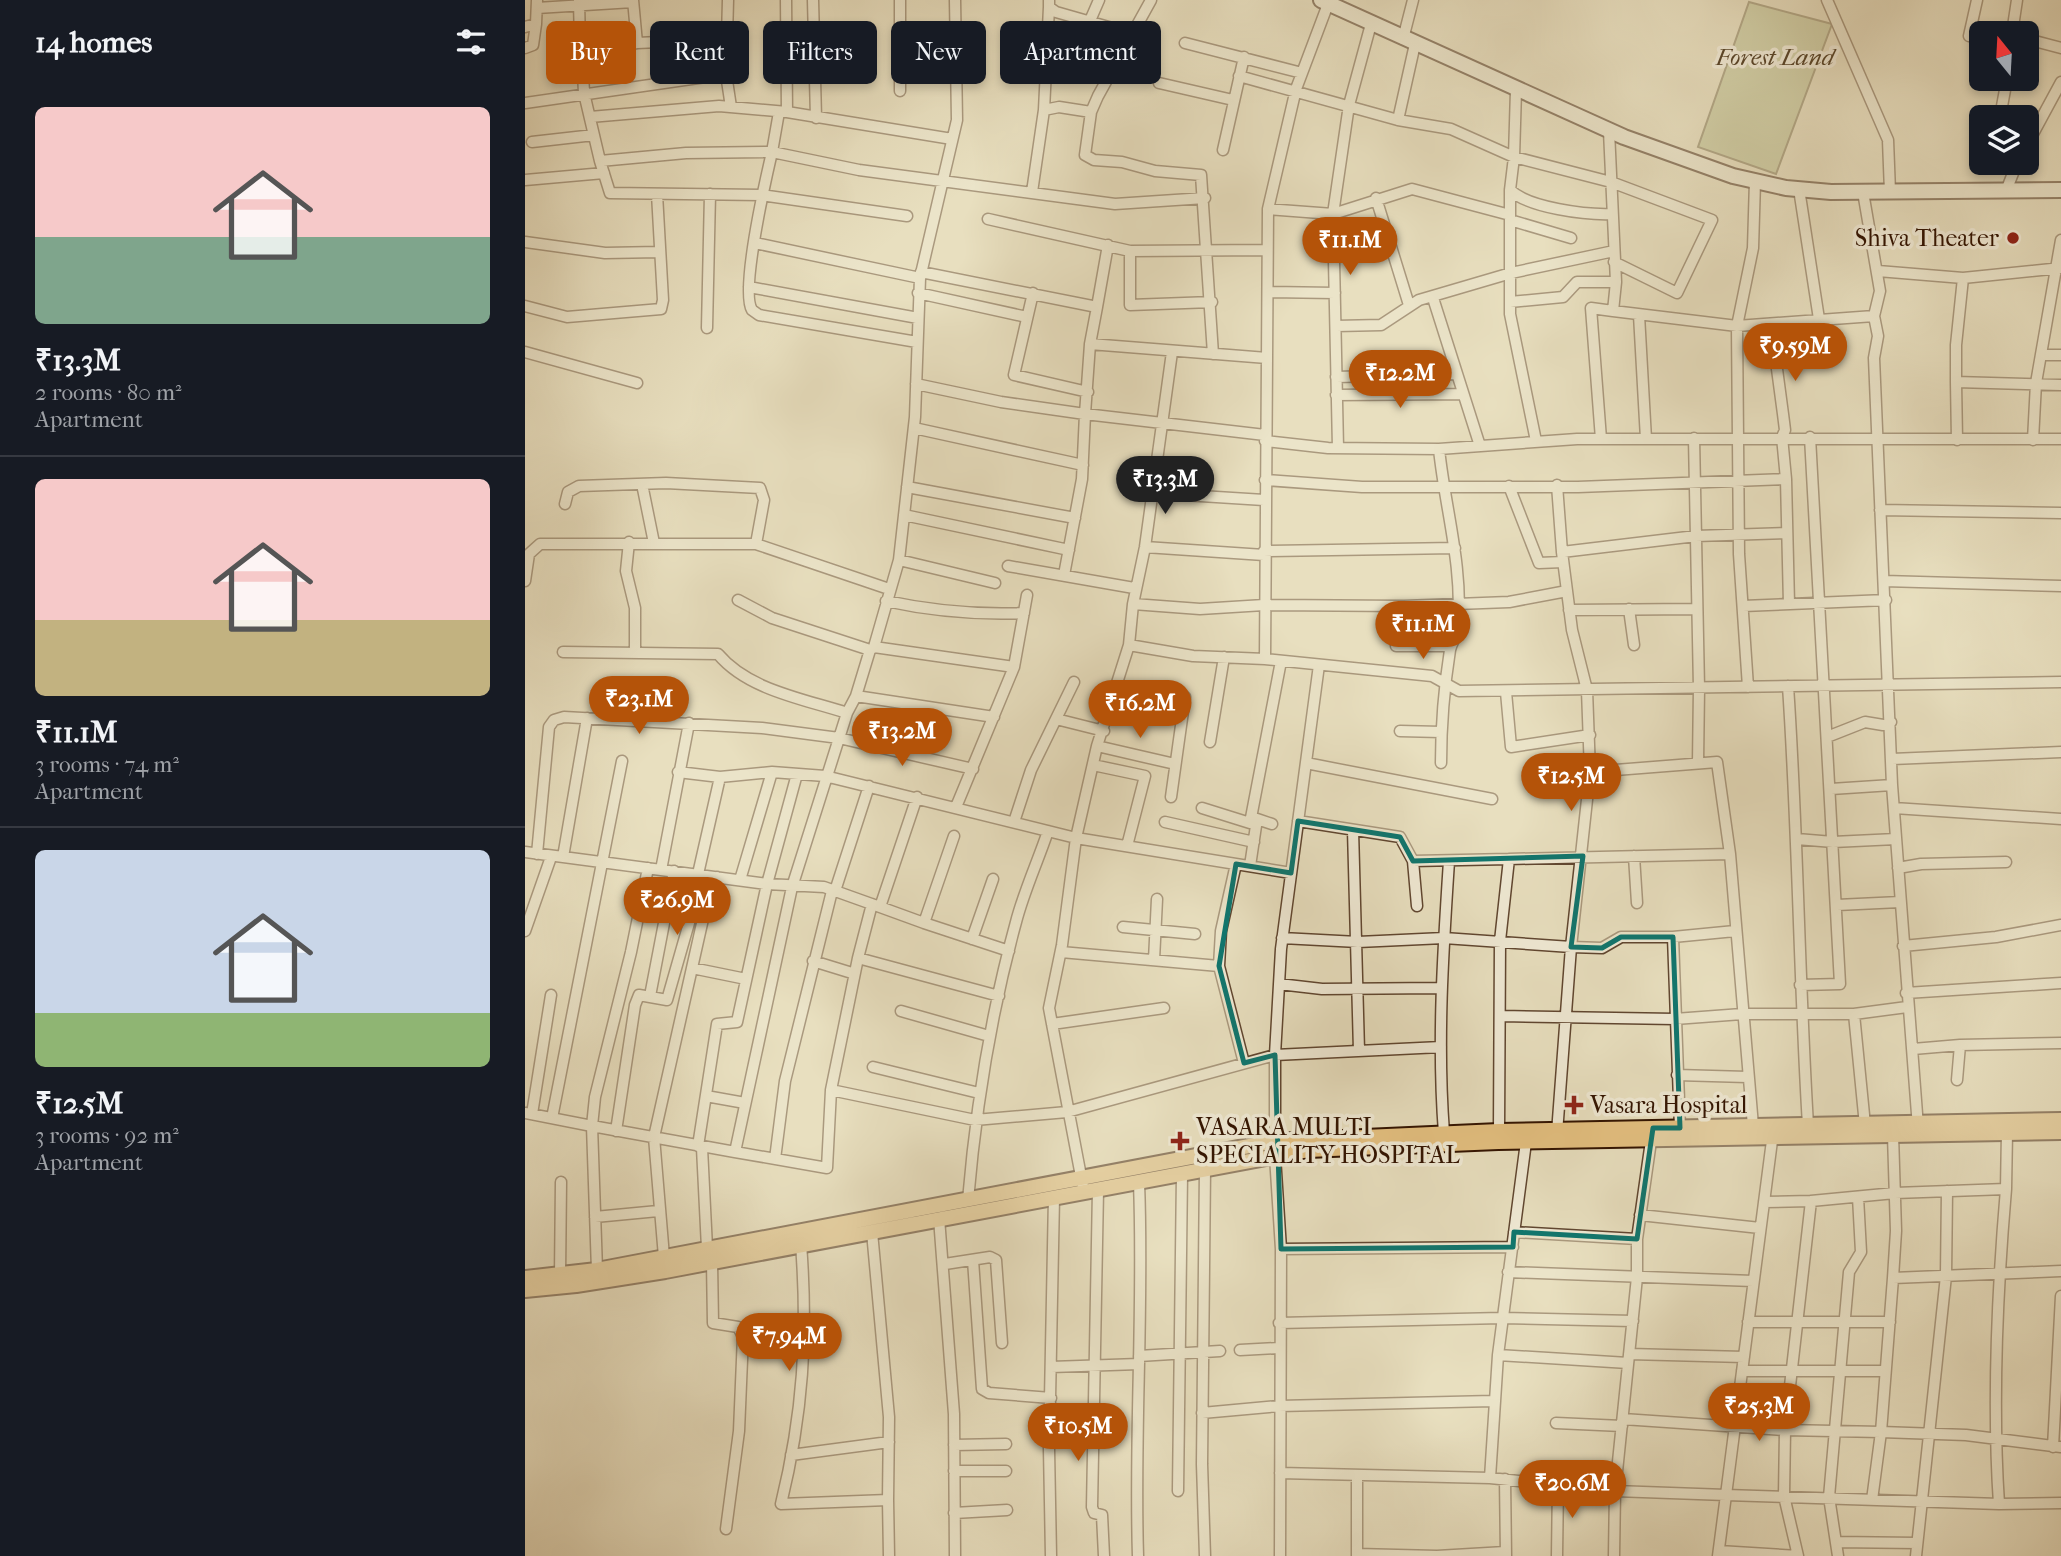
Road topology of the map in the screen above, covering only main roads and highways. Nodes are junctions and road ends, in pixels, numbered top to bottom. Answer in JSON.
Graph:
{"nodes":[{"id":1,"x":2061,"y":1120,"type":"edge"},
{"id":2,"x":1918,"y":1129,"type":"junction"},
{"id":3,"x":1774,"y":1131,"type":"junction"},
{"id":4,"x":2061,"y":1132,"type":"edge"},
{"id":5,"x":1557,"y":1135,"type":"junction"},
{"id":6,"x":1088,"y":1187,"type":"junction"},
{"id":7,"x":709,"y":1255,"type":"junction"},
{"id":8,"x":525,"y":1278,"type":"edge"},
{"id":9,"x":525,"y":1290,"type":"edge"}],
"edges":[{"from":1,"to":2,"type":"main road"},
{"from":2,"to":3,"type":"main road"},
{"from":2,"to":3,"type":"main road"},
{"from":2,"to":4,"type":"main road"},
{"from":3,"to":5,"type":"main road"},
{"from":3,"to":5,"type":"main road"},
{"from":5,"to":6,"type":"main road"},
{"from":5,"to":6,"type":"main road"},
{"from":6,"to":7,"type":"main road"},
{"from":6,"to":7,"type":"main road"},
{"from":7,"to":8,"type":"main road"},
{"from":7,"to":9,"type":"main road"}]}
